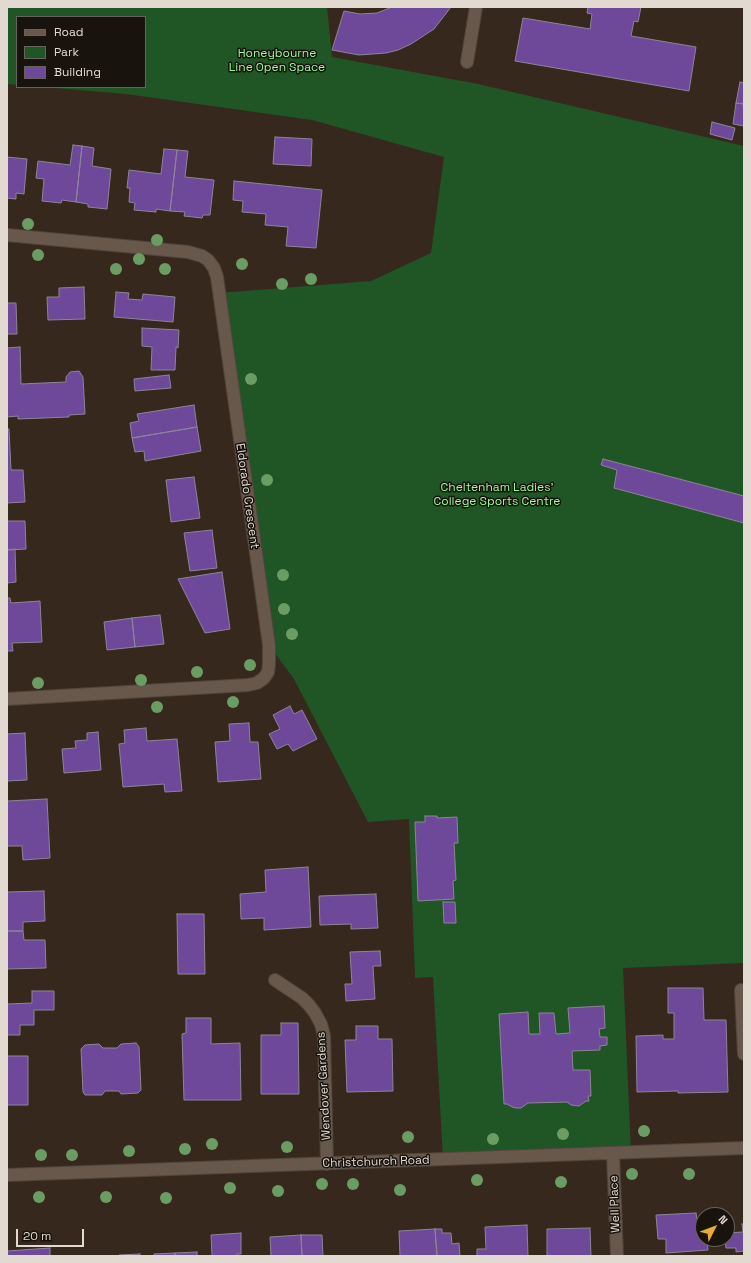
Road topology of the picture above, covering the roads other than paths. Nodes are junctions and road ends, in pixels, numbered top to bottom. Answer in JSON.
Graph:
{"nodes":[{"id":1,"x":476,"y":7,"type":"edge"},
{"id":2,"x":467,"y":62,"type":"dead end"},
{"id":3,"x":7,"y":235,"type":"edge"},
{"id":4,"x":7,"y":699,"type":"edge"},
{"id":5,"x":275,"y":980,"type":"dead end"},
{"id":6,"x":741,"y":990,"type":"dead end"},
{"id":7,"x":744,"y":1054,"type":"edge"},
{"id":8,"x":744,"y":1148,"type":"edge"},
{"id":9,"x":613,"y":1152,"type":"junction"},
{"id":10,"x":327,"y":1164,"type":"junction"},
{"id":11,"x":7,"y":1175,"type":"edge"},
{"id":12,"x":617,"y":1256,"type":"edge"}],
"edges":[{"from":1,"to":2,"type":"street"},
{"from":3,"to":4,"type":"street","name":"Eldorado Crescent"},
{"from":5,"to":10,"type":"street","name":"Wendover Gardens"},
{"from":6,"to":7,"type":"street"},
{"from":8,"to":9,"type":"street","name":"Christchurch Road"},
{"from":9,"to":10,"type":"street","name":"Christchurch Road"},
{"from":9,"to":12,"type":"street","name":"Well Place"},
{"from":10,"to":11,"type":"street","name":"Christchurch Road"}]}
